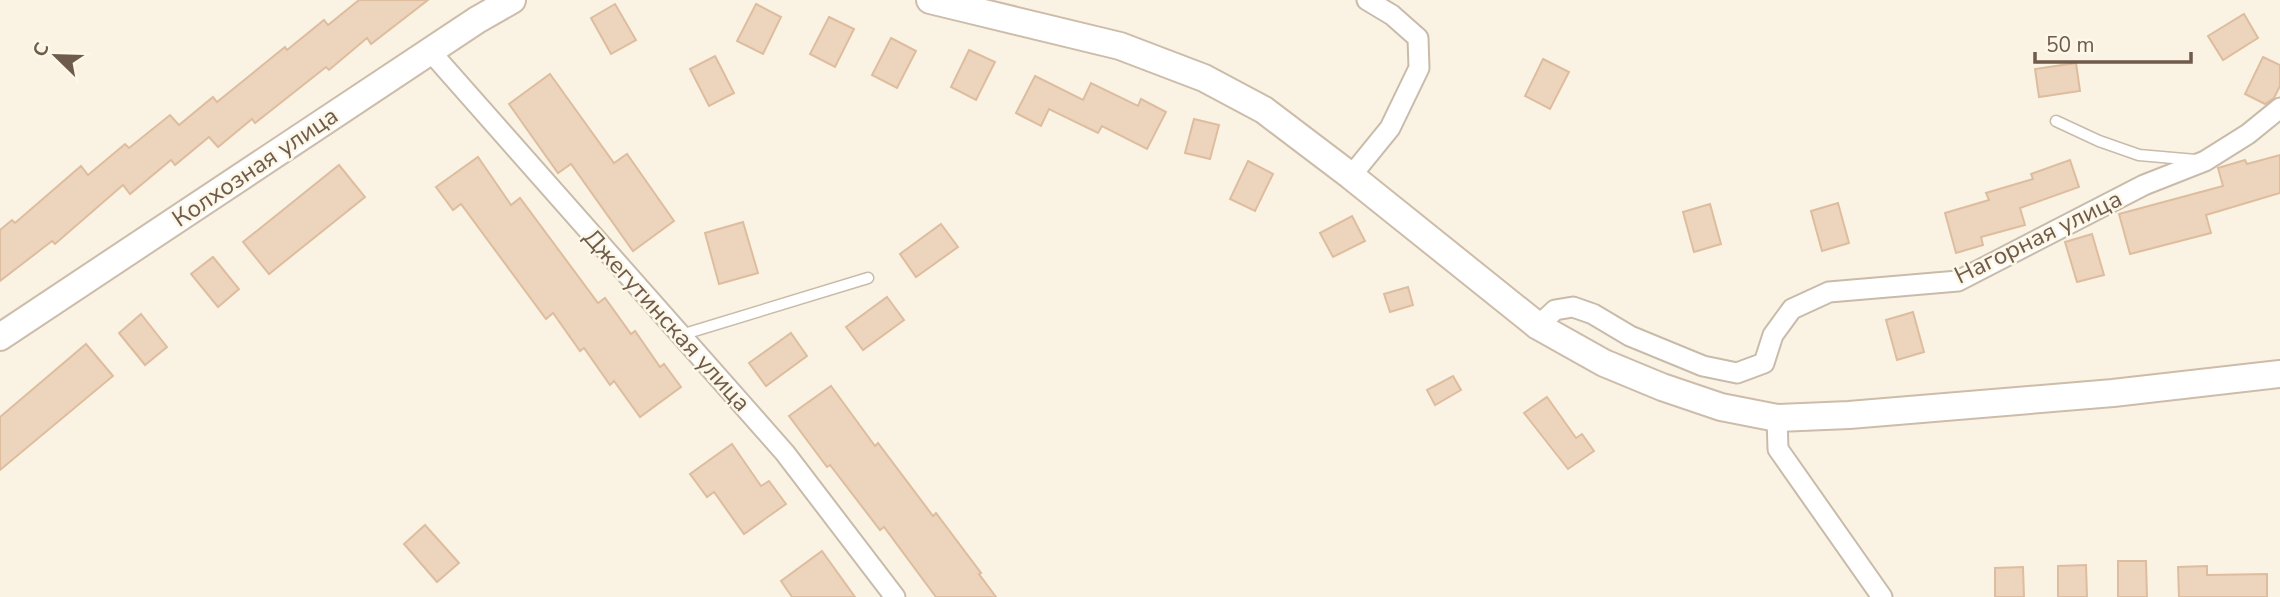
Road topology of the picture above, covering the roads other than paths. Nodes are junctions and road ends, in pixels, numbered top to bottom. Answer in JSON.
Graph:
{"nodes":[{"id":1,"x":512,"y":0,"type":"edge"},
{"id":2,"x":930,"y":0,"type":"edge"},
{"id":3,"x":1367,"y":0,"type":"edge"},
{"id":4,"x":430,"y":51,"type":"junction"},
{"id":5,"x":2280,"y":108,"type":"edge"},
{"id":6,"x":2056,"y":121,"type":"dead end"},
{"id":7,"x":2205,"y":161,"type":"junction"},
{"id":8,"x":1351,"y":176,"type":"junction"},
{"id":9,"x":868,"y":278,"type":"dead end"},
{"id":10,"x":1538,"y":327,"type":"junction"},
{"id":11,"x":680,"y":335,"type":"junction"},
{"id":12,"x":0,"y":337,"type":"edge"},
{"id":13,"x":2280,"y":374,"type":"edge"},
{"id":14,"x":1777,"y":418,"type":"junction"},
{"id":15,"x":895,"y":597,"type":"edge"},
{"id":16,"x":1882,"y":597,"type":"edge"}],
"edges":[{"from":1,"to":4,"type":"main road","name":"Колхозная улица"},
{"from":2,"to":8,"type":"main road"},
{"from":3,"to":8,"type":"street"},
{"from":4,"to":11,"type":"street","name":"Джегутинская улица"},
{"from":4,"to":12,"type":"main road","name":"Колхозная улица"},
{"from":5,"to":7,"type":"street","name":"Нагорная улица"},
{"from":6,"to":7,"type":"lane"},
{"from":7,"to":10,"type":"street","name":"Нагорная улица"},
{"from":8,"to":10,"type":"main road"},
{"from":9,"to":11,"type":"lane"},
{"from":10,"to":14,"type":"main road"},
{"from":11,"to":15,"type":"street","name":"Джегутинская улица"},
{"from":13,"to":14,"type":"main road"},
{"from":14,"to":16,"type":"street"}]}
